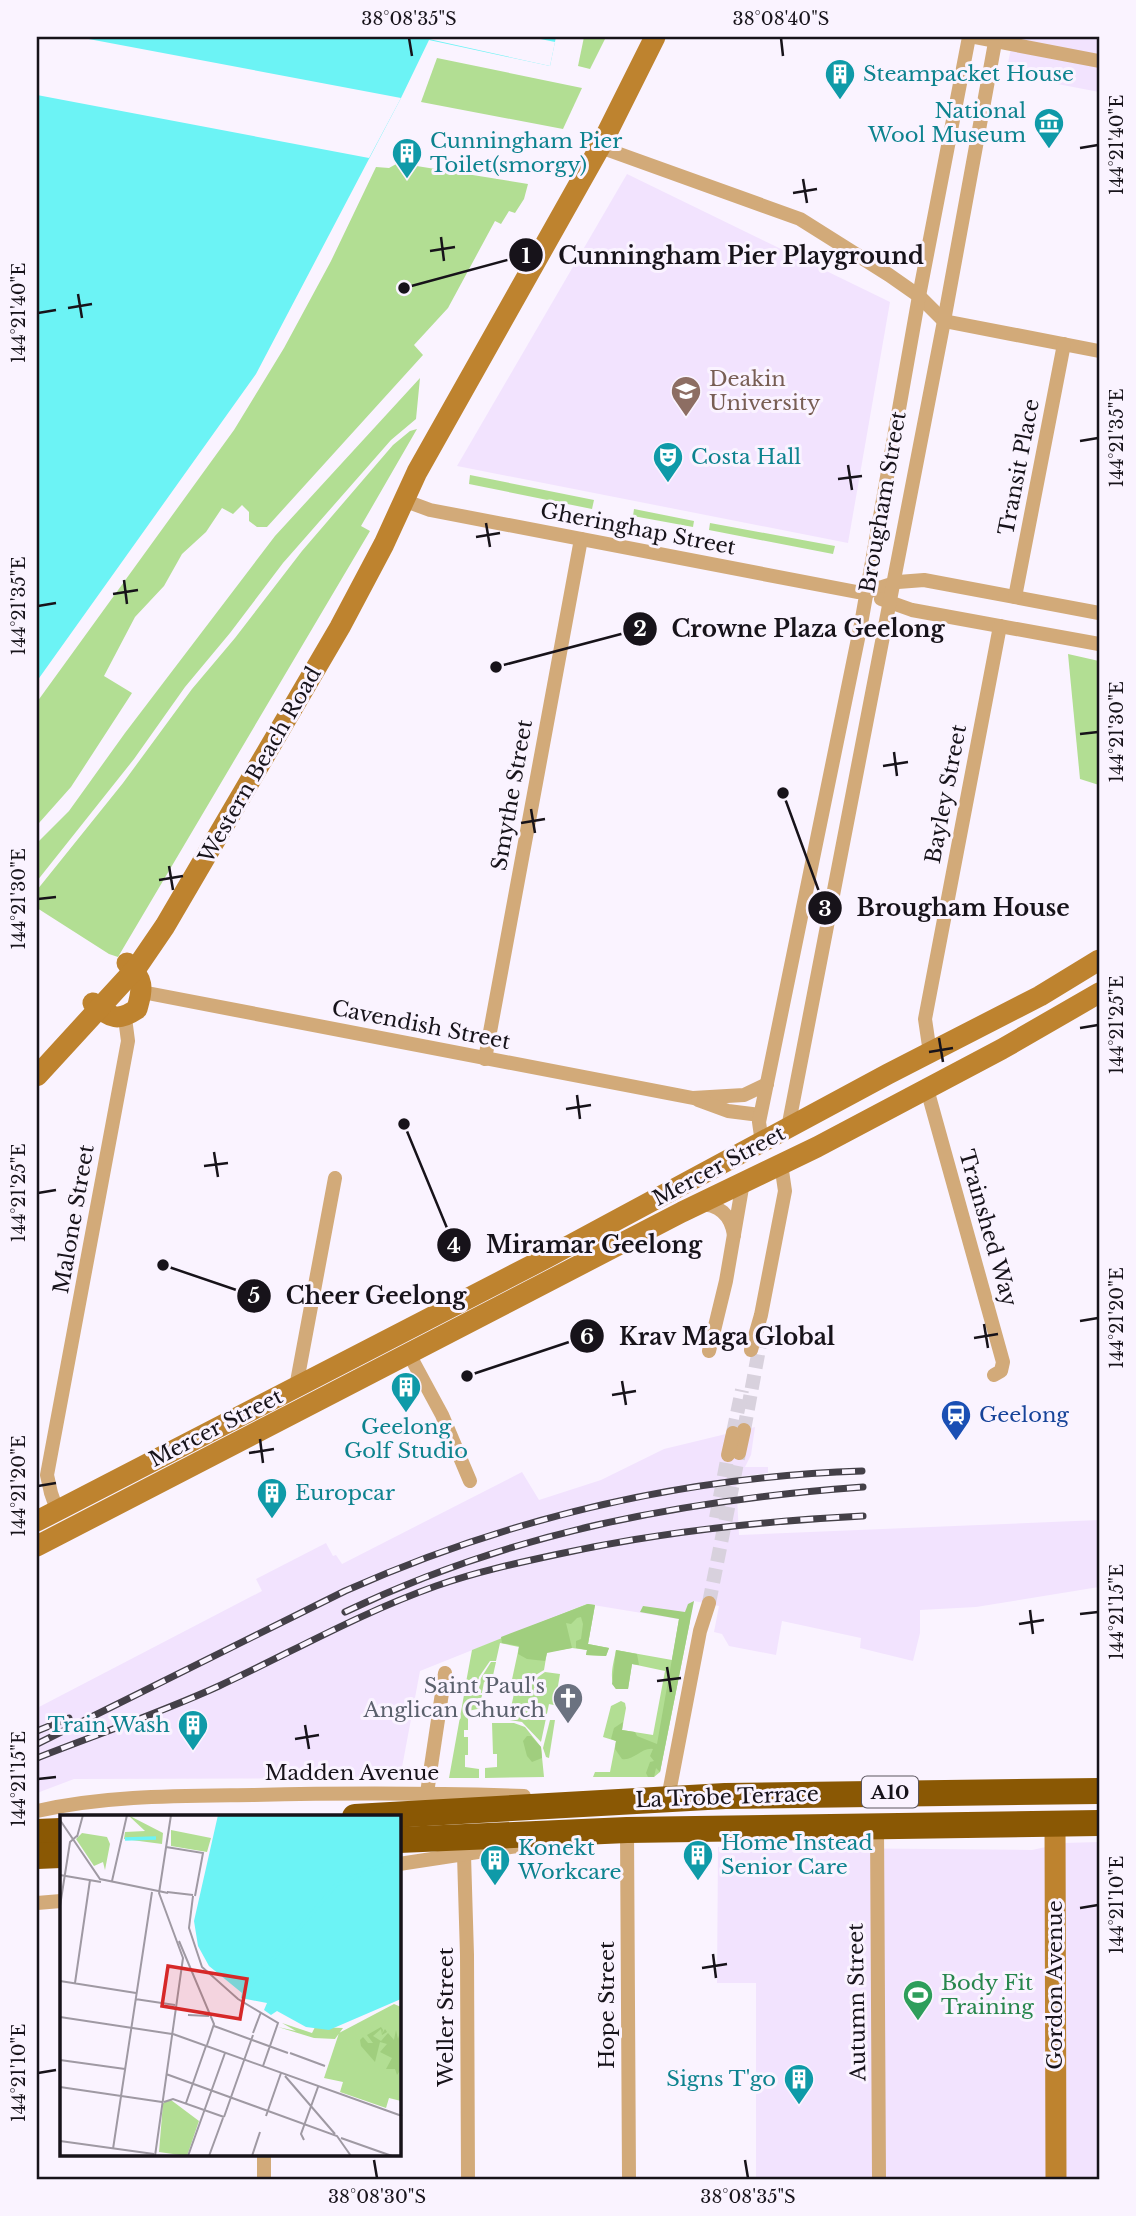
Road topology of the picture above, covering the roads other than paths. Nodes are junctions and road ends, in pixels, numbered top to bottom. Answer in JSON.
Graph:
{"nodes":[{"id":1,"x":655,"y":37,"type":"edge"},
{"id":2,"x":971,"y":37,"type":"edge"},
{"id":3,"x":995,"y":39,"type":"edge"},
{"id":4,"x":1099,"y":61,"type":"edge"},
{"id":5,"x":600,"y":147,"type":"junction"},
{"id":6,"x":919,"y":296,"type":"junction"},
{"id":7,"x":944,"y":321,"type":"junction"},
{"id":8,"x":1064,"y":344,"type":"junction"},
{"id":9,"x":1099,"y":351,"type":"edge"},
{"id":10,"x":403,"y":500,"type":"junction"},
{"id":11,"x":581,"y":539,"type":"junction"},
{"id":12,"x":892,"y":583,"type":"junction"},
{"id":13,"x":867,"y":593,"type":"junction"},
{"id":14,"x":1015,"y":597,"type":"junction"},
{"id":15,"x":888,"y":603,"type":"junction"},
{"id":16,"x":1099,"y":613,"type":"edge"},
{"id":17,"x":1000,"y":626,"type":"junction"},
{"id":18,"x":1099,"y":644,"type":"edge"},
{"id":19,"x":1099,"y":960,"type":"edge"},
{"id":20,"x":130,"y":967,"type":"junction"},
{"id":21,"x":142,"y":992,"type":"junction"},
{"id":22,"x":1099,"y":993,"type":"edge"},
{"id":23,"x":96,"y":1005,"type":"junction"},
{"id":24,"x":125,"y":1018,"type":"junction"},
{"id":25,"x":988,"y":1022,"type":"junction"},
{"id":26,"x":1002,"y":1049,"type":"junction"},
{"id":27,"x":930,"y":1053,"type":"junction"},
{"id":28,"x":485,"y":1059,"type":"junction"},
{"id":29,"x":37,"y":1061,"type":"edge"},
{"id":30,"x":37,"y":1076,"type":"edge"},
{"id":31,"x":767,"y":1084,"type":"junction"},
{"id":32,"x":927,"y":1088,"type":"junction"},
{"id":33,"x":693,"y":1098,"type":"junction"},
{"id":34,"x":760,"y":1115,"type":"junction"},
{"id":35,"x":788,"y":1128,"type":"junction"},
{"id":36,"x":762,"y":1143,"type":"junction"},
{"id":37,"x":781,"y":1164,"type":"junction"},
{"id":38,"x":335,"y":1178,"type":"dead end"},
{"id":39,"x":744,"y":1182,"type":"junction"},
{"id":40,"x":699,"y":1204,"type":"junction"},
{"id":41,"x":734,"y":1240,"type":"junction"},
{"id":42,"x":404,"y":1344,"type":"junction"},
{"id":43,"x":755,"y":1347,"type":"tunnel mouth"},
{"id":44,"x":709,"y":1351,"type":"dead end"},
{"id":45,"x":994,"y":1374,"type":"dead end"},
{"id":46,"x":296,"y":1387,"type":"junction"},
{"id":47,"x":738,"y":1431,"type":"tunnel mouth"},
{"id":48,"x":734,"y":1454,"type":"tunnel mouth"},
{"id":49,"x":470,"y":1481,"type":"dead end"},
{"id":50,"x":57,"y":1510,"type":"junction"},
{"id":51,"x":37,"y":1521,"type":"edge"},
{"id":52,"x":68,"y":1530,"type":"junction"},
{"id":53,"x":37,"y":1546,"type":"edge"},
{"id":54,"x":705,"y":1603,"type":"tunnel mouth"},
{"id":55,"x":445,"y":1673,"type":"dead end"},
{"id":56,"x":1055,"y":1791,"type":"junction"},
{"id":57,"x":1099,"y":1791,"type":"edge"},
{"id":58,"x":426,"y":1793,"type":"junction"},
{"id":59,"x":668,"y":1798,"type":"junction"},
{"id":60,"x":37,"y":1811,"type":"edge"},
{"id":61,"x":388,"y":1815,"type":"edge"},
{"id":62,"x":1055,"y":1823,"type":"junction"},
{"id":63,"x":1099,"y":1823,"type":"edge"},
{"id":64,"x":877,"y":1825,"type":"junction"},
{"id":65,"x":627,"y":1830,"type":"junction"},
{"id":66,"x":60,"y":1831,"type":"edge"},
{"id":67,"x":598,"y":1831,"type":"junction"},
{"id":68,"x":37,"y":1832,"type":"edge"},
{"id":69,"x":401,"y":1840,"type":"edge"},
{"id":70,"x":60,"y":1855,"type":"edge"},
{"id":71,"x":464,"y":1855,"type":"junction"},
{"id":72,"x":37,"y":1856,"type":"edge"},
{"id":73,"x":401,"y":1864,"type":"edge"},
{"id":74,"x":60,"y":1901,"type":"edge"},
{"id":75,"x":37,"y":1903,"type":"edge"},
{"id":76,"x":264,"y":2156,"type":"edge"},
{"id":77,"x":264,"y":2179,"type":"edge"},
{"id":78,"x":468,"y":2179,"type":"edge"},
{"id":79,"x":629,"y":2179,"type":"edge"},
{"id":80,"x":879,"y":2179,"type":"edge"},
{"id":81,"x":1056,"y":2179,"type":"edge"}],
"edges":[{"from":1,"to":5,"type":"street","name":"Western Beach Road"},
{"from":2,"to":3,"type":"street"},
{"from":2,"to":6,"type":"street","name":"Brougham Street"},
{"from":3,"to":4,"type":"street"},
{"from":3,"to":7,"type":"street","name":"Brougham Street"},
{"from":5,"to":6,"type":"street"},
{"from":5,"to":10,"type":"street","name":"Western Beach Road"},
{"from":6,"to":7,"type":"street"},
{"from":6,"to":13,"type":"street","name":"Brougham Street"},
{"from":7,"to":8,"type":"street"},
{"from":7,"to":12,"type":"street","name":"Brougham Street"},
{"from":8,"to":9,"type":"street"},
{"from":8,"to":14,"type":"street","name":"Transit Place"},
{"from":10,"to":11,"type":"street","name":"Gheringhap Street"},
{"from":10,"to":20,"type":"street","name":"Western Beach Road"},
{"from":11,"to":13,"type":"street","name":"Gheringhap Street"},
{"from":11,"to":28,"type":"street","name":"Smythe Street"},
{"from":12,"to":13,"type":"street","name":"Gheringhap Street"},
{"from":12,"to":14,"type":"street","name":"Gheringhap Street"},
{"from":12,"to":15,"type":"street","name":"Brougham Street"},
{"from":13,"to":15,"type":"street","name":"Gheringhap Street"},
{"from":13,"to":31,"type":"street","name":"Brougham Street"},
{"from":14,"to":16,"type":"street","name":"Gheringhap Street"},
{"from":15,"to":17,"type":"street","name":"Gheringhap Street"},
{"from":15,"to":35,"type":"street","name":"Brougham Street"},
{"from":17,"to":18,"type":"street","name":"Gheringhap Street"},
{"from":17,"to":27,"type":"street","name":"Bayley Street"},
{"from":19,"to":25,"type":"street","name":"Mercer Street"},
{"from":20,"to":21,"type":"street"},
{"from":20,"to":23,"type":"street","name":"Western Beach Road"},
{"from":21,"to":24,"type":"street"},
{"from":21,"to":28,"type":"street","name":"Cavendish Street"},
{"from":22,"to":26,"type":"street","name":"Mercer Street"},
{"from":23,"to":24,"type":"street"},
{"from":23,"to":29,"type":"street","name":"Western Beach Road"},
{"from":23,"to":30,"type":"street","name":"Western Beach Road"},
{"from":24,"to":50,"type":"street","name":"Malone Street"},
{"from":25,"to":26,"type":"street"},
{"from":25,"to":27,"type":"street","name":"Mercer Street"},
{"from":26,"to":32,"type":"street","name":"Mercer Street"},
{"from":27,"to":32,"type":"street"},
{"from":27,"to":35,"type":"street","name":"Mercer Street"},
{"from":28,"to":33,"type":"street","name":"Cavendish Street"},
{"from":31,"to":33,"type":"street","name":"Cavendish Street"},
{"from":31,"to":34,"type":"street","name":"Brougham Street"},
{"from":32,"to":37,"type":"street","name":"Mercer Street"},
{"from":32,"to":45,"type":"street","name":"Trainshed Way"},
{"from":33,"to":34,"type":"street","name":"Cavendish Street"},
{"from":34,"to":36,"type":"street","name":"Brougham Street"},
{"from":35,"to":36,"type":"street","name":"Mercer Street"},
{"from":35,"to":37,"type":"street","name":"Brougham Street"},
{"from":36,"to":37,"type":"street"},
{"from":36,"to":42,"type":"street","name":"Mercer Street"},
{"from":37,"to":39,"type":"street","name":"Mercer Street"},
{"from":37,"to":43,"type":"street","name":"Brougham Street"},
{"from":38,"to":46,"type":"street"},
{"from":39,"to":40,"type":"street","name":"Mercer Street"},
{"from":39,"to":41,"type":"street"},
{"from":40,"to":41,"type":"street"},
{"from":40,"to":42,"type":"street","name":"Mercer Street"},
{"from":41,"to":44,"type":"street"},
{"from":42,"to":46,"type":"street","name":"Mercer Street"},
{"from":42,"to":49,"type":"street"},
{"from":42,"to":52,"type":"street","name":"Mercer Street"},
{"from":46,"to":50,"type":"street","name":"Mercer Street"},
{"from":47,"to":48,"type":"street"},
{"from":50,"to":51,"type":"street","name":"Mercer Street"},
{"from":50,"to":52,"type":"street"},
{"from":52,"to":53,"type":"street","name":"Mercer Street"},
{"from":54,"to":59,"type":"street"},
{"from":55,"to":58,"type":"street"},
{"from":56,"to":57,"type":"highway","name":"La Trobe Terrace","number":"A10"},
{"from":56,"to":59,"type":"highway","name":"La Trobe Terrace","number":"A10"},
{"from":56,"to":62,"type":"highway","name":"Gordon Avenue"},
{"from":58,"to":59,"type":"street","name":"Madden Avenue"},
{"from":58,"to":60,"type":"street","name":"Madden Avenue"},
{"from":59,"to":61,"type":"highway","name":"La Trobe Terrace","number":"A10"},
{"from":62,"to":63,"type":"highway","name":"La Trobe Terrace","number":"A10"},
{"from":62,"to":64,"type":"highway","name":"La Trobe Terrace","number":"A10"},
{"from":62,"to":81,"type":"street","name":"Gordon Avenue"},
{"from":64,"to":65,"type":"highway","name":"La Trobe Terrace","number":"A10"},
{"from":64,"to":80,"type":"street","name":"Autumn Street"},
{"from":65,"to":67,"type":"highway","name":"La Trobe Terrace","number":"A10"},
{"from":65,"to":79,"type":"street","name":"Hope Street"},
{"from":66,"to":68,"type":"highway"},
{"from":67,"to":69,"type":"highway","name":"La Trobe Terrace","number":"A10"},
{"from":67,"to":71,"type":"street"},
{"from":70,"to":72,"type":"highway"},
{"from":71,"to":73,"type":"street"},
{"from":71,"to":78,"type":"street","name":"Weller Street"},
{"from":74,"to":75,"type":"street"},
{"from":76,"to":77,"type":"street"}]}
